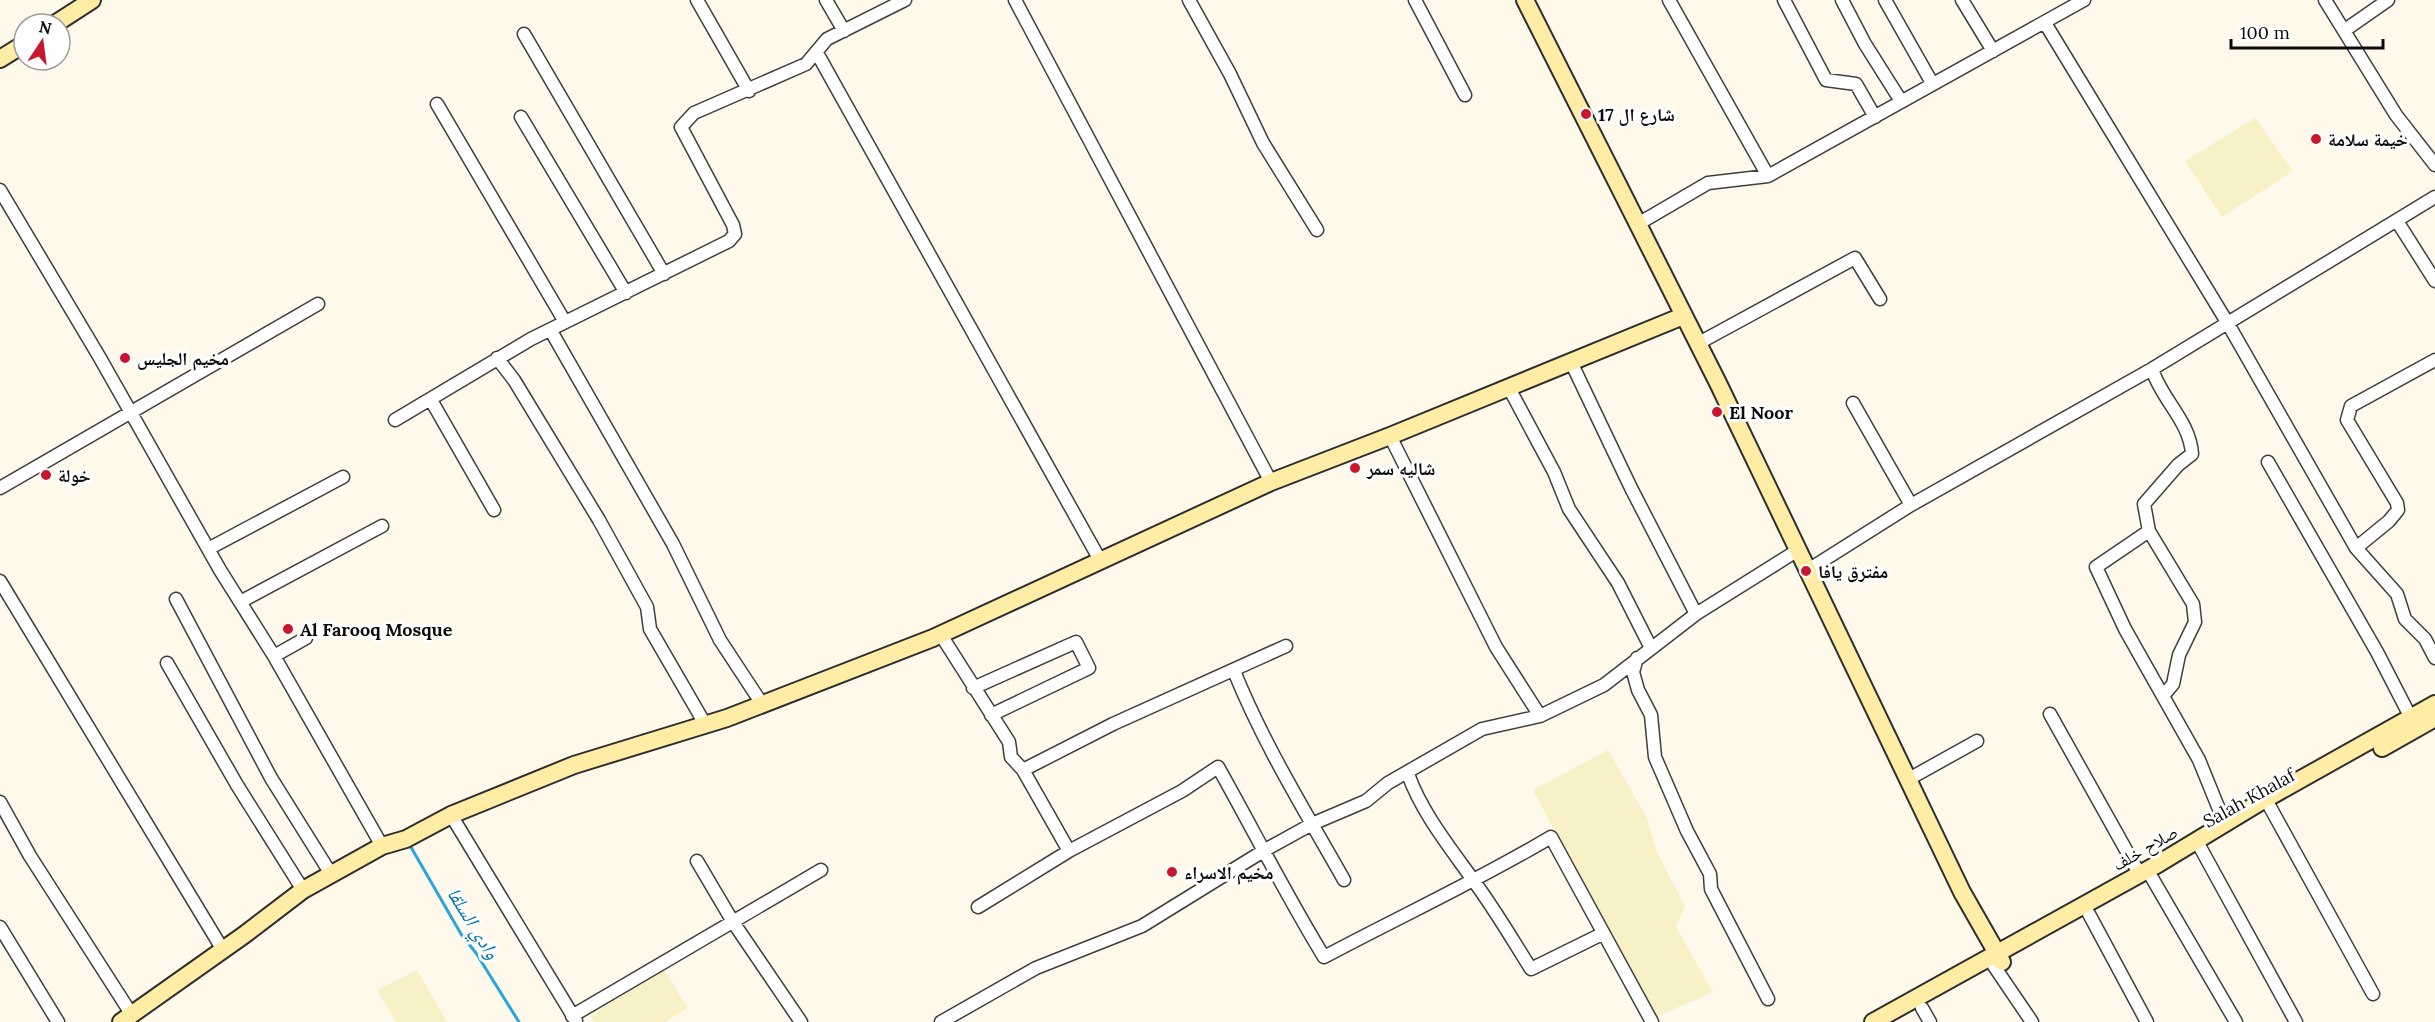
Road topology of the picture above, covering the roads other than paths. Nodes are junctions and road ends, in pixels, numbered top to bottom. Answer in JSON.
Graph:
{"nodes":[{"id":1,"x":92,"y":0,"type":"edge"},
{"id":2,"x":697,"y":0,"type":"edge"},
{"id":3,"x":826,"y":0,"type":"edge"},
{"id":4,"x":905,"y":0,"type":"edge"},
{"id":5,"x":1015,"y":0,"type":"edge"},
{"id":6,"x":1189,"y":0,"type":"edge"},
{"id":7,"x":1415,"y":0,"type":"edge"},
{"id":8,"x":1525,"y":0,"type":"edge"},
{"id":9,"x":1669,"y":0,"type":"edge"},
{"id":10,"x":1785,"y":0,"type":"edge"},
{"id":11,"x":1842,"y":0,"type":"edge"},
{"id":12,"x":1885,"y":0,"type":"edge"},
{"id":13,"x":1962,"y":0,"type":"edge"},
{"id":14,"x":2325,"y":0,"type":"edge"},
{"id":15,"x":2388,"y":0,"type":"edge"},
{"id":16,"x":2079,"y":1,"type":"edge"},
{"id":17,"x":72,"y":13,"type":"edge"},
{"id":18,"x":2045,"y":23,"type":"junction"},
{"id":19,"x":844,"y":30,"type":"junction"},
{"id":20,"x":2345,"y":30,"type":"junction"},
{"id":21,"x":525,"y":34,"type":"dead end"},
{"id":22,"x":1993,"y":51,"type":"junction"},
{"id":23,"x":817,"y":53,"type":"junction"},
{"id":24,"x":1932,"y":83,"type":"junction"},
{"id":25,"x":749,"y":91,"type":"junction"},
{"id":26,"x":1465,"y":95,"type":"dead end"},
{"id":27,"x":1901,"y":101,"type":"junction"},
{"id":28,"x":437,"y":104,"type":"dead end"},
{"id":29,"x":521,"y":117,"type":"dead end"},
{"id":30,"x":1875,"y":117,"type":"junction"},
{"id":31,"x":2435,"y":165,"type":"edge"},
{"id":32,"x":1768,"y":176,"type":"junction"},
{"id":33,"x":0,"y":190,"type":"edge"},
{"id":34,"x":2435,"y":197,"type":"edge"},
{"id":35,"x":1643,"y":221,"type":"dead end"},
{"id":36,"x":2397,"y":221,"type":"junction"},
{"id":37,"x":1317,"y":230,"type":"dead end"},
{"id":38,"x":664,"y":274,"type":"junction"},
{"id":39,"x":2435,"y":281,"type":"edge"},
{"id":40,"x":626,"y":293,"type":"junction"},
{"id":41,"x":1880,"y":299,"type":"dead end"},
{"id":42,"x":318,"y":304,"type":"dead end"},
{"id":43,"x":1683,"y":316,"type":"junction"},
{"id":44,"x":565,"y":322,"type":"junction"},
{"id":45,"x":2227,"y":322,"type":"junction"},
{"id":46,"x":551,"y":331,"type":"junction"},
{"id":47,"x":1697,"y":344,"type":"junction"},
{"id":48,"x":497,"y":358,"type":"junction"},
{"id":49,"x":2435,"y":360,"type":"edge"},
{"id":50,"x":1571,"y":362,"type":"junction"},
{"id":51,"x":2152,"y":369,"type":"junction"},
{"id":52,"x":1509,"y":388,"type":"junction"},
{"id":53,"x":431,"y":400,"type":"junction"},
{"id":54,"x":1853,"y":403,"type":"dead end"},
{"id":55,"x":132,"y":413,"type":"junction"},
{"id":56,"x":394,"y":420,"type":"dead end"},
{"id":57,"x":1390,"y":436,"type":"junction"},
{"id":58,"x":2268,"y":462,"type":"dead end"},
{"id":59,"x":343,"y":477,"type":"dead end"},
{"id":60,"x":1271,"y":482,"type":"junction"},
{"id":61,"x":0,"y":488,"type":"edge"},
{"id":62,"x":1911,"y":505,"type":"junction"},
{"id":63,"x":494,"y":510,"type":"dead end"},
{"id":64,"x":382,"y":526,"type":"dead end"},
{"id":65,"x":2149,"y":531,"type":"junction"},
{"id":66,"x":2356,"y":548,"type":"junction"},
{"id":67,"x":208,"y":549,"type":"junction"},
{"id":68,"x":1798,"y":550,"type":"junction"},
{"id":69,"x":1100,"y":560,"type":"junction"},
{"id":70,"x":1808,"y":570,"type":"junction"},
{"id":71,"x":0,"y":581,"type":"edge"},
{"id":72,"x":176,"y":599,"type":"dead end"},
{"id":73,"x":240,"y":602,"type":"junction"},
{"id":74,"x":1696,"y":614,"type":"junction"},
{"id":75,"x":941,"y":634,"type":"junction"},
{"id":76,"x":306,"y":638,"type":"dead end"},
{"id":77,"x":1286,"y":646,"type":"dead end"},
{"id":78,"x":1651,"y":648,"type":"junction"},
{"id":79,"x":274,"y":656,"type":"junction"},
{"id":80,"x":1637,"y":658,"type":"junction"},
{"id":81,"x":2435,"y":658,"type":"edge"},
{"id":82,"x":167,"y":663,"type":"dead end"},
{"id":83,"x":1234,"y":671,"type":"junction"},
{"id":84,"x":973,"y":688,"type":"junction"},
{"id":85,"x":2163,"y":696,"type":"junction"},
{"id":86,"x":762,"y":704,"type":"junction"},
{"id":87,"x":2435,"y":704,"type":"edge"},
{"id":88,"x":2050,"y":714,"type":"dead end"},
{"id":89,"x":991,"y":715,"type":"junction"},
{"id":90,"x":1540,"y":717,"type":"junction"},
{"id":91,"x":2411,"y":718,"type":"junction"},
{"id":92,"x":2435,"y":718,"type":"edge"},
{"id":93,"x":705,"y":724,"type":"junction"},
{"id":94,"x":1977,"y":741,"type":"dead end"},
{"id":95,"x":1023,"y":770,"type":"junction"},
{"id":96,"x":1408,"y":774,"type":"junction"},
{"id":97,"x":1907,"y":780,"type":"junction"},
{"id":98,"x":0,"y":802,"type":"edge"},
{"id":99,"x":2270,"y":807,"type":"junction"},
{"id":100,"x":451,"y":814,"type":"junction"},
{"id":101,"x":1312,"y":824,"type":"junction"},
{"id":102,"x":2225,"y":824,"type":"junction"},
{"id":103,"x":382,"y":846,"type":"junction"},
{"id":104,"x":2200,"y":847,"type":"junction"},
{"id":105,"x":1265,"y":850,"type":"junction"},
{"id":106,"x":1069,"y":851,"type":"junction"},
{"id":107,"x":697,"y":861,"type":"dead end"},
{"id":108,"x":821,"y":870,"type":"dead end"},
{"id":109,"x":331,"y":874,"type":"junction"},
{"id":110,"x":2146,"y":877,"type":"junction"},
{"id":111,"x":1344,"y":880,"type":"dead end"},
{"id":112,"x":1474,"y":880,"type":"junction"},
{"id":113,"x":303,"y":890,"type":"junction"},
{"id":114,"x":978,"y":907,"type":"dead end"},
{"id":115,"x":2089,"y":914,"type":"junction"},
{"id":116,"x":734,"y":922,"type":"junction"},
{"id":117,"x":0,"y":927,"type":"edge"},
{"id":118,"x":1602,"y":934,"type":"junction"},
{"id":119,"x":223,"y":950,"type":"junction"},
{"id":120,"x":1998,"y":960,"type":"junction"},
{"id":121,"x":2373,"y":994,"type":"dead end"},
{"id":122,"x":1768,"y":999,"type":"dead end"},
{"id":123,"x":1926,"y":1015,"type":"edge"},
{"id":124,"x":126,"y":1018,"type":"edge"},
{"id":125,"x":574,"y":1019,"type":"edge"},
{"id":126,"x":58,"y":1022,"type":"edge"},
{"id":127,"x":801,"y":1022,"type":"edge"},
{"id":128,"x":941,"y":1022,"type":"edge"},
{"id":129,"x":1652,"y":1022,"type":"edge"},
{"id":130,"x":1873,"y":1022,"type":"edge"},
{"id":131,"x":1896,"y":1022,"type":"edge"},
{"id":132,"x":2032,"y":1022,"type":"edge"},
{"id":133,"x":2147,"y":1022,"type":"edge"},
{"id":134,"x":2236,"y":1022,"type":"edge"},
{"id":135,"x":2296,"y":1022,"type":"edge"}],
"edges":[{"from":1,"to":17,"type":"street"},
{"from":2,"to":25,"type":"street"},
{"from":3,"to":19,"type":"street"},
{"from":4,"to":19,"type":"street"},
{"from":5,"to":60,"type":"street"},
{"from":6,"to":37,"type":"street"},
{"from":7,"to":26,"type":"street"},
{"from":8,"to":43,"type":"street"},
{"from":9,"to":32,"type":"street"},
{"from":10,"to":30,"type":"street"},
{"from":11,"to":27,"type":"street"},
{"from":12,"to":24,"type":"street"},
{"from":13,"to":22,"type":"street"},
{"from":14,"to":20,"type":"street"},
{"from":15,"to":20,"type":"street"},
{"from":16,"to":18,"type":"street"},
{"from":18,"to":22,"type":"street"},
{"from":18,"to":45,"type":"street"},
{"from":19,"to":23,"type":"street"},
{"from":20,"to":31,"type":"street"},
{"from":21,"to":38,"type":"street"},
{"from":22,"to":24,"type":"street"},
{"from":23,"to":25,"type":"street"},
{"from":23,"to":69,"type":"street"},
{"from":24,"to":27,"type":"street"},
{"from":25,"to":38,"type":"street"},
{"from":27,"to":30,"type":"street"},
{"from":28,"to":44,"type":"street"},
{"from":29,"to":40,"type":"street"},
{"from":30,"to":32,"type":"street"},
{"from":32,"to":35,"type":"street"},
{"from":33,"to":55,"type":"street"},
{"from":34,"to":36,"type":"street"},
{"from":36,"to":39,"type":"street"},
{"from":36,"to":45,"type":"street"},
{"from":38,"to":40,"type":"street"},
{"from":40,"to":44,"type":"street"},
{"from":41,"to":47,"type":"street"},
{"from":42,"to":55,"type":"street"},
{"from":43,"to":47,"type":"street"},
{"from":43,"to":50,"type":"street"},
{"from":44,"to":46,"type":"street"},
{"from":45,"to":51,"type":"street"},
{"from":45,"to":66,"type":"street"},
{"from":46,"to":48,"type":"street"},
{"from":46,"to":86,"type":"street"},
{"from":47,"to":68,"type":"street"},
{"from":48,"to":53,"type":"street"},
{"from":48,"to":93,"type":"street"},
{"from":49,"to":66,"type":"street"},
{"from":50,"to":52,"type":"street"},
{"from":50,"to":74,"type":"street"},
{"from":51,"to":62,"type":"street"},
{"from":51,"to":65,"type":"street"},
{"from":52,"to":57,"type":"street"},
{"from":52,"to":78,"type":"street"},
{"from":53,"to":56,"type":"street"},
{"from":53,"to":63,"type":"street"},
{"from":54,"to":62,"type":"street"},
{"from":55,"to":61,"type":"street"},
{"from":55,"to":67,"type":"street"},
{"from":57,"to":60,"type":"street"},
{"from":57,"to":90,"type":"street"},
{"from":58,"to":91,"type":"street"},
{"from":59,"to":67,"type":"street"},
{"from":60,"to":69,"type":"street"},
{"from":62,"to":70,"type":"street"},
{"from":64,"to":73,"type":"street"},
{"from":65,"to":85,"type":"street"},
{"from":65,"to":85,"type":"street"},
{"from":66,"to":81,"type":"street"},
{"from":67,"to":73,"type":"street"},
{"from":68,"to":70,"type":"street"},
{"from":68,"to":74,"type":"street"},
{"from":69,"to":75,"type":"street"},
{"from":70,"to":97,"type":"street"},
{"from":71,"to":119,"type":"street"},
{"from":72,"to":109,"type":"street"},
{"from":73,"to":79,"type":"street"},
{"from":74,"to":78,"type":"street"},
{"from":75,"to":84,"type":"street"},
{"from":75,"to":86,"type":"street"},
{"from":76,"to":79,"type":"street"},
{"from":77,"to":83,"type":"street"},
{"from":78,"to":80,"type":"street"},
{"from":79,"to":103,"type":"street"},
{"from":80,"to":90,"type":"street"},
{"from":80,"to":122,"type":"street"},
{"from":82,"to":113,"type":"street"},
{"from":83,"to":95,"type":"street"},
{"from":83,"to":101,"type":"street"},
{"from":84,"to":89,"type":"street"},
{"from":84,"to":89,"type":"street"},
{"from":85,"to":102,"type":"street"},
{"from":86,"to":93,"type":"street"},
{"from":87,"to":91,"type":"street","name":"صلاح خلف"},
{"from":88,"to":110,"type":"street"},
{"from":89,"to":95,"type":"street"},
{"from":90,"to":96,"type":"street"},
{"from":91,"to":102,"type":"street","name":"صلاح خلف"},
{"from":92,"to":99,"type":"street","name":"Salah Khalaf"},
{"from":93,"to":100,"type":"street"},
{"from":94,"to":97,"type":"street"},
{"from":95,"to":106,"type":"street"},
{"from":96,"to":101,"type":"street"},
{"from":96,"to":112,"type":"street"},
{"from":97,"to":120,"type":"street"},
{"from":98,"to":124,"type":"street"},
{"from":99,"to":104,"type":"street","name":"Salah Khalaf"},
{"from":99,"to":121,"type":"street"},
{"from":100,"to":103,"type":"street"},
{"from":100,"to":125,"type":"street"},
{"from":101,"to":105,"type":"street"},
{"from":101,"to":111,"type":"street"},
{"from":102,"to":110,"type":"street","name":"صلاح خلف"},
{"from":103,"to":109,"type":"street"},
{"from":104,"to":110,"type":"street","name":"Salah Khalaf"},
{"from":104,"to":135,"type":"street"},
{"from":105,"to":106,"type":"street"},
{"from":105,"to":112,"type":"street"},
{"from":105,"to":128,"type":"street"},
{"from":106,"to":114,"type":"street"},
{"from":107,"to":116,"type":"street"},
{"from":108,"to":116,"type":"street"},
{"from":109,"to":113,"type":"street"},
{"from":110,"to":115,"type":"street","name":"Salah Khalaf"},
{"from":110,"to":120,"type":"street","name":"صلاح خلف"},
{"from":110,"to":134,"type":"street"},
{"from":112,"to":118,"type":"street"},
{"from":112,"to":118,"type":"street"},
{"from":113,"to":119,"type":"street"},
{"from":115,"to":120,"type":"street","name":"Salah Khalaf"},
{"from":115,"to":133,"type":"street"},
{"from":116,"to":125,"type":"street"},
{"from":116,"to":127,"type":"street"},
{"from":117,"to":126,"type":"street"},
{"from":118,"to":129,"type":"street"},
{"from":119,"to":124,"type":"street"},
{"from":120,"to":123,"type":"street","name":"Salah Khalaf"},
{"from":120,"to":130,"type":"street","name":"صلاح خلف"},
{"from":120,"to":132,"type":"street"},
{"from":123,"to":131,"type":"street","name":"Salah Khalaf"}]}
